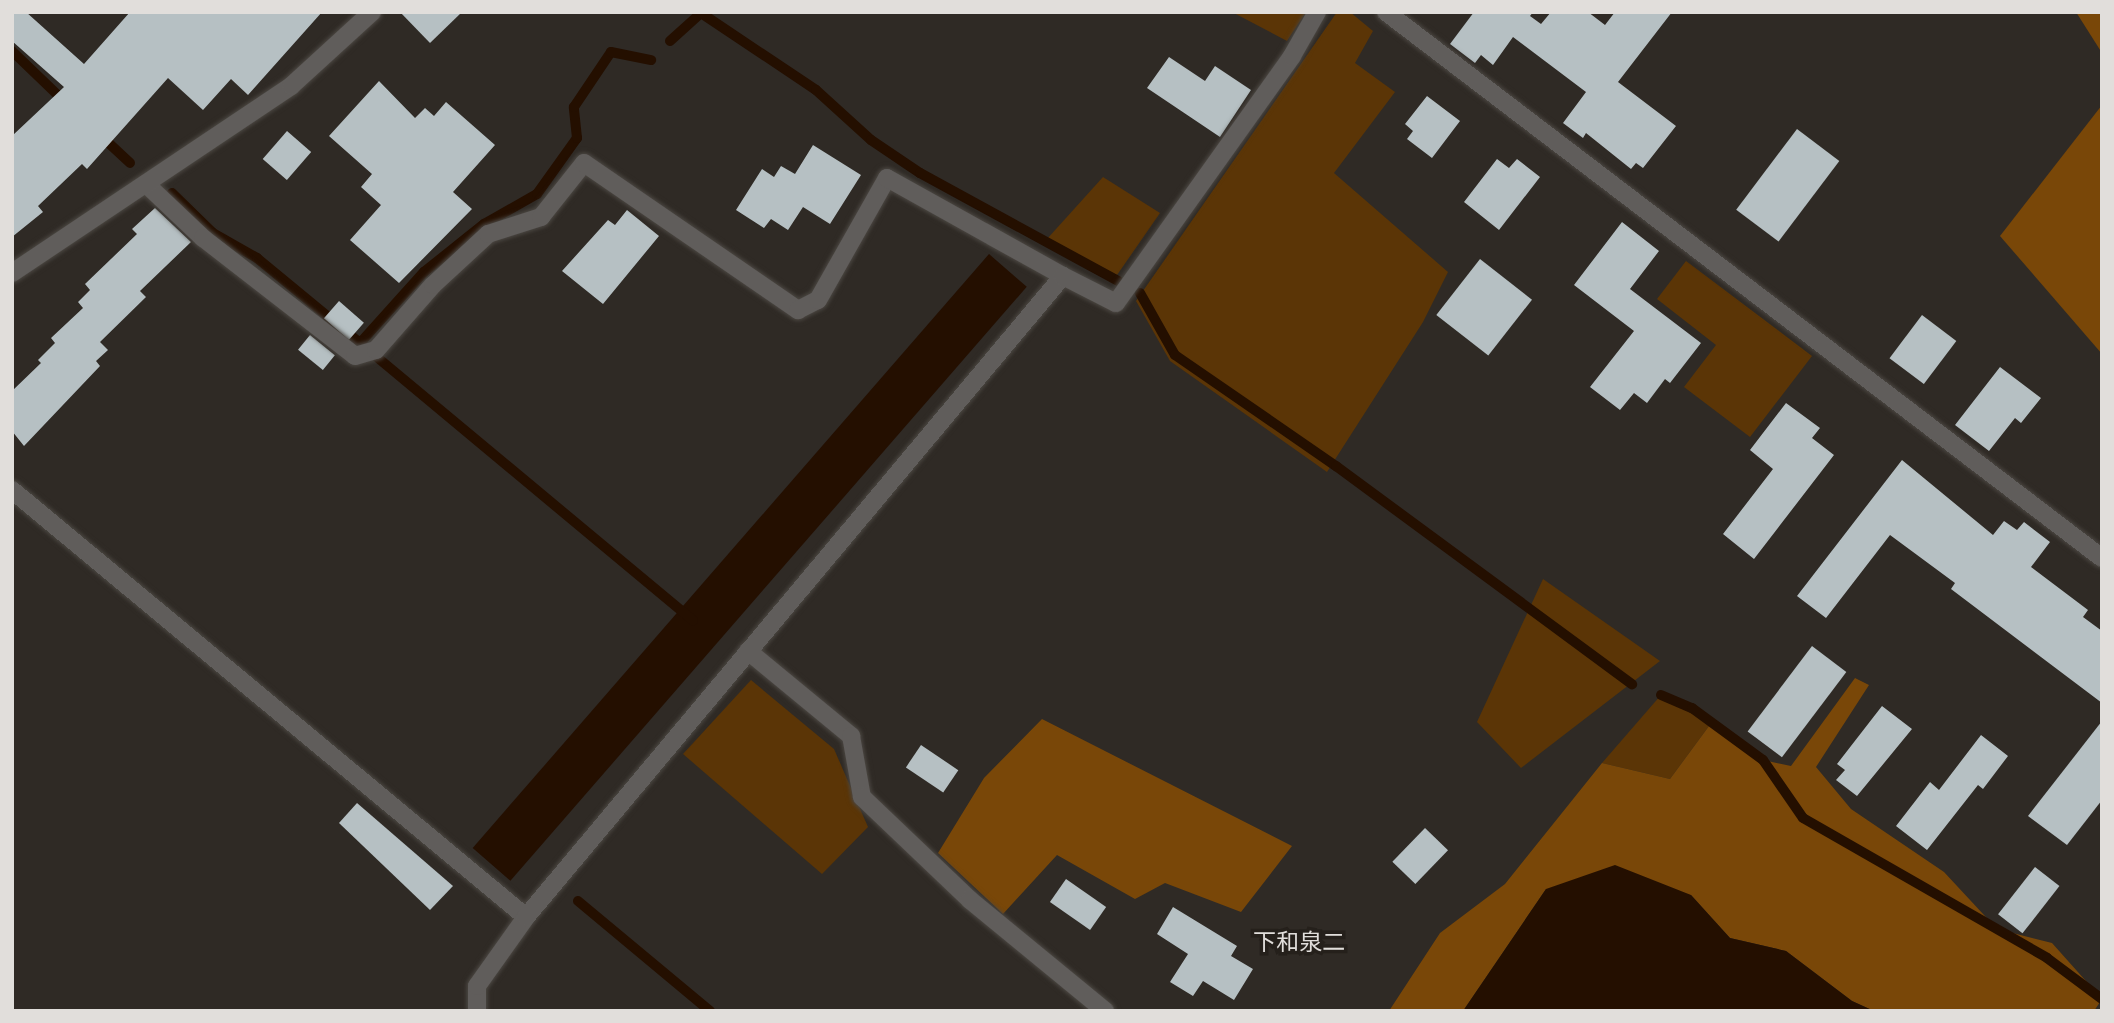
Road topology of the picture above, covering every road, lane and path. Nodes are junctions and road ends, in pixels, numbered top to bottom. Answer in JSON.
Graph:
{"nodes":[{"id":1,"x":372,"y":12,"type":"edge"},
{"id":2,"x":1317,"y":12,"type":"edge"},
{"id":3,"x":1386,"y":12,"type":"edge"},
{"id":4,"x":146,"y":184,"type":"junction"},
{"id":5,"x":12,"y":273,"type":"edge"},
{"id":6,"x":1063,"y":276,"type":"junction"},
{"id":7,"x":12,"y":490,"type":"edge"},
{"id":8,"x":2102,"y":558,"type":"edge"},
{"id":9,"x":748,"y":651,"type":"junction"},
{"id":10,"x":526,"y":917,"type":"junction"},
{"id":11,"x":477,"y":1011,"type":"edge"},
{"id":12,"x":1105,"y":1011,"type":"edge"}],
"edges":[{"from":1,"to":4,"type":"street"},
{"from":2,"to":6,"type":"street"},
{"from":3,"to":8,"type":"street"},
{"from":4,"to":5,"type":"street"},
{"from":4,"to":6,"type":"street"},
{"from":6,"to":9,"type":"street"},
{"from":7,"to":10,"type":"street"},
{"from":9,"to":10,"type":"street"},
{"from":9,"to":12,"type":"street"},
{"from":10,"to":11,"type":"street"}]}
